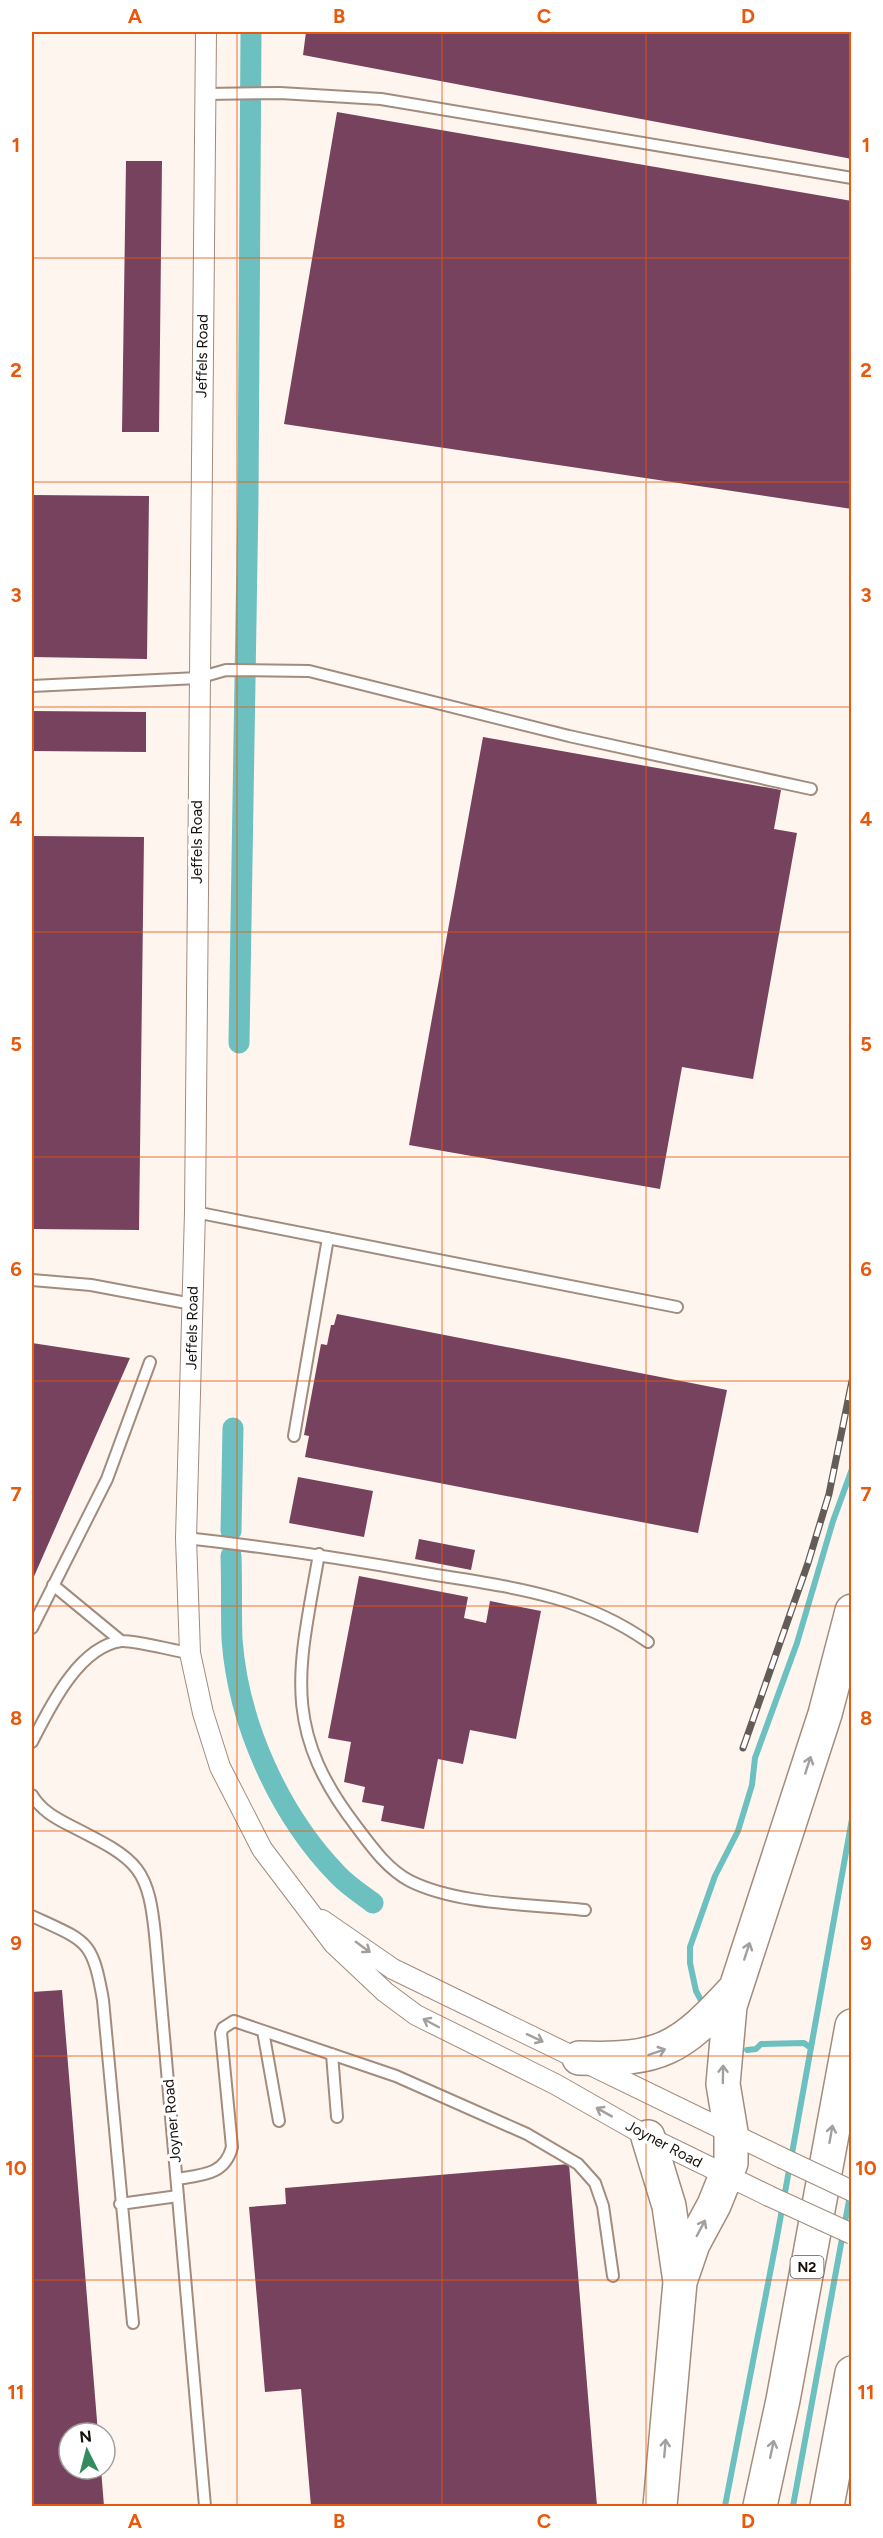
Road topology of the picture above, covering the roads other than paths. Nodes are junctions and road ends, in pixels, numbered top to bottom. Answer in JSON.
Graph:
{"nodes":[{"id":1,"x":206,"y":32,"type":"edge"},
{"id":2,"x":205,"y":94,"type":"junction"},
{"id":3,"x":852,"y":178,"type":"edge"},
{"id":4,"x":198,"y":678,"type":"junction"},
{"id":5,"x":32,"y":686,"type":"edge"},
{"id":6,"x":811,"y":789,"type":"dead end"},
{"id":7,"x":195,"y":1212,"type":"junction"},
{"id":8,"x":328,"y":1238,"type":"junction"},
{"id":9,"x":32,"y":1280,"type":"edge"},
{"id":10,"x":192,"y":1304,"type":"junction"},
{"id":11,"x":677,"y":1307,"type":"dead end"},
{"id":12,"x":150,"y":1362,"type":"dead end"},
{"id":13,"x":294,"y":1436,"type":"dead end"},
{"id":14,"x":186,"y":1538,"type":"junction"},
{"id":15,"x":319,"y":1554,"type":"junction"},
{"id":16,"x":53,"y":1585,"type":"junction"},
{"id":17,"x":852,"y":1611,"type":"edge"},
{"id":18,"x":32,"y":1629,"type":"edge"},
{"id":19,"x":121,"y":1641,"type":"junction"},
{"id":20,"x":648,"y":1642,"type":"dead end"},
{"id":21,"x":190,"y":1653,"type":"junction"},
{"id":22,"x":32,"y":1742,"type":"edge"},
{"id":23,"x":32,"y":1795,"type":"edge"},
{"id":24,"x":585,"y":1910,"type":"dead end"},
{"id":25,"x":32,"y":1916,"type":"edge"},
{"id":26,"x":314,"y":1916,"type":"junction"},
{"id":27,"x":735,"y":1989,"type":"junction"},
{"id":28,"x":852,"y":2026,"type":"edge"},
{"id":29,"x":263,"y":2031,"type":"junction"},
{"id":30,"x":332,"y":2054,"type":"junction"},
{"id":31,"x":579,"y":2058,"type":"junction"},
{"id":32,"x":337,"y":2117,"type":"dead end"},
{"id":33,"x":279,"y":2121,"type":"dead end"},
{"id":34,"x":731,"y":2132,"type":"junction"},
{"id":35,"x":648,"y":2136,"type":"junction"},
{"id":36,"x":726,"y":2176,"type":"junction"},
{"id":37,"x":177,"y":2180,"type":"junction"},
{"id":38,"x":852,"y":2191,"type":"edge"},
{"id":39,"x":178,"y":2196,"type":"junction"},
{"id":40,"x":120,"y":2204,"type":"junction"},
{"id":41,"x":852,"y":2234,"type":"edge"},
{"id":42,"x":613,"y":2276,"type":"dead end"},
{"id":43,"x":680,"y":2282,"type":"junction"},
{"id":44,"x":133,"y":2323,"type":"dead end"},
{"id":45,"x":852,"y":2373,"type":"edge"},
{"id":46,"x":205,"y":2506,"type":"edge"},
{"id":47,"x":660,"y":2506,"type":"edge"},
{"id":48,"x":760,"y":2506,"type":"edge"},
{"id":49,"x":827,"y":2506,"type":"edge"}],
"edges":[{"from":1,"to":2,"type":"street","name":"Jeffels Road"},
{"from":2,"to":3,"type":"lane"},
{"from":2,"to":4,"type":"street","name":"Jeffels Road"},
{"from":4,"to":5,"type":"lane"},
{"from":4,"to":6,"type":"lane"},
{"from":4,"to":7,"type":"street","name":"Jeffels Road"},
{"from":7,"to":8,"type":"lane"},
{"from":7,"to":10,"type":"street","name":"Jeffels Road"},
{"from":8,"to":11,"type":"lane"},
{"from":8,"to":13,"type":"lane"},
{"from":9,"to":10,"type":"lane"},
{"from":10,"to":14,"type":"street","name":"Jeffels Road"},
{"from":12,"to":16,"type":"lane"},
{"from":14,"to":15,"type":"lane"},
{"from":14,"to":21,"type":"street","name":"Jeffels Road"},
{"from":15,"to":20,"type":"lane"},
{"from":15,"to":24,"type":"lane"},
{"from":16,"to":18,"type":"lane"},
{"from":16,"to":19,"type":"lane"},
{"from":27,"to":17,"type":"highway","one_way":true},
{"from":19,"to":21,"type":"lane"},
{"from":19,"to":22,"type":"lane"},
{"from":21,"to":26,"type":"street","name":"Joyner Road"},
{"from":23,"to":37,"type":"lane","name":"Joyner Road"},
{"from":25,"to":40,"type":"lane"},
{"from":26,"to":31,"type":"street","name":"Joyner Road","one_way":true},
{"from":35,"to":26,"type":"street","name":"Joyner Road","one_way":true},
{"from":31,"to":27,"type":"highway","one_way":true},
{"from":34,"to":27,"type":"highway","one_way":true},
{"from":48,"to":28,"type":"highway","number":"N2","one_way":true},
{"from":29,"to":30,"type":"lane"},
{"from":29,"to":33,"type":"lane"},
{"from":29,"to":37,"type":"lane"},
{"from":30,"to":32,"type":"lane"},
{"from":30,"to":42,"type":"lane"},
{"from":31,"to":34,"type":"street","name":"Joyner Road"},
{"from":34,"to":36,"type":"highway"},
{"from":34,"to":38,"type":"street","name":"Joyner Road","bridge":true},
{"from":35,"to":36,"type":"street","name":"Joyner Road"},
{"from":35,"to":43,"type":"highway"},
{"from":36,"to":41,"type":"street","name":"Joyner Road","bridge":true},
{"from":43,"to":36,"type":"highway","one_way":true},
{"from":37,"to":39,"type":"lane","name":"Joyner Road"},
{"from":39,"to":40,"type":"lane"},
{"from":39,"to":46,"type":"lane","name":"Joyner Road"},
{"from":40,"to":44,"type":"lane"},
{"from":47,"to":43,"type":"highway","one_way":true},
{"from":45,"to":49,"type":"highway"}]}
